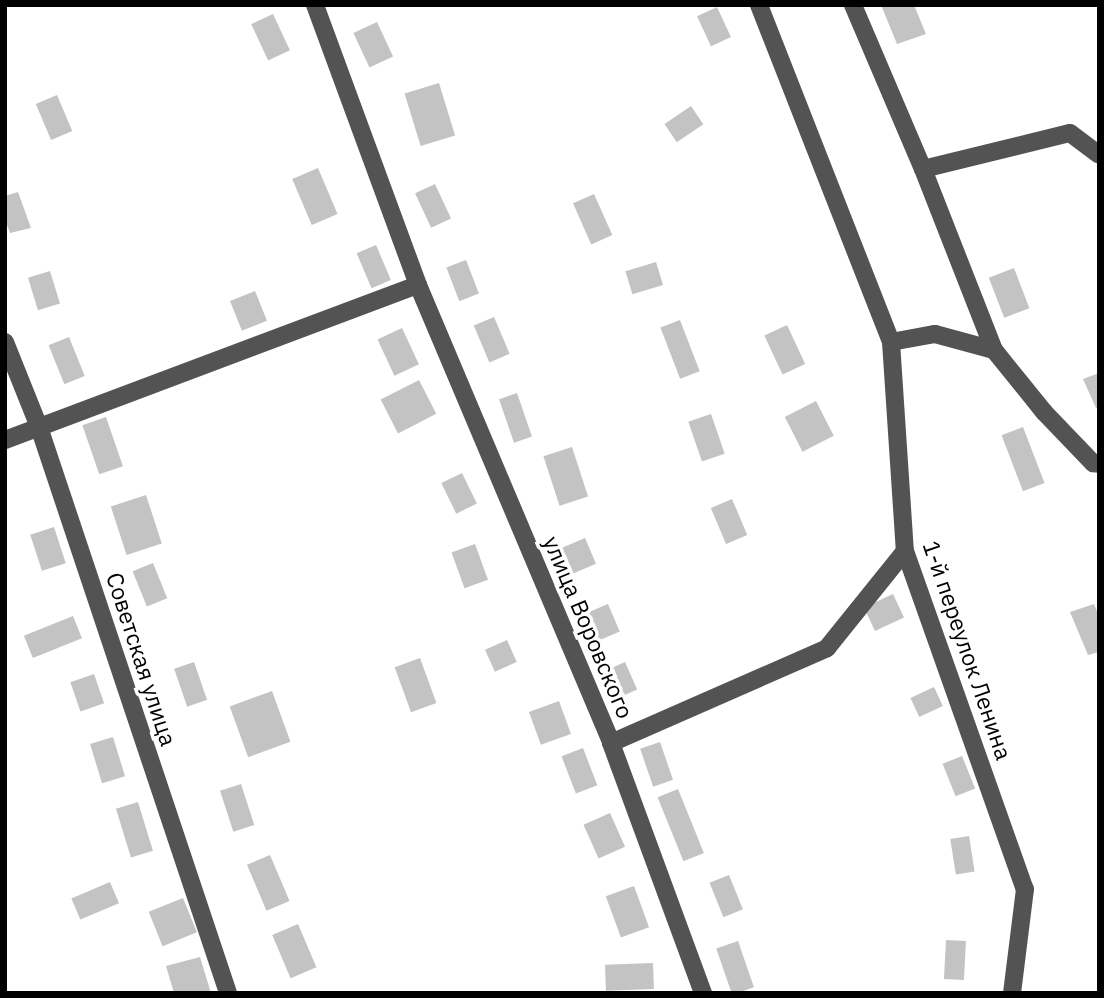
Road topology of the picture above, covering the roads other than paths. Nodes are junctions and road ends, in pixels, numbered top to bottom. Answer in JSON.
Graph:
{"nodes":[{"id":1,"x":315,"y":5,"type":"edge"},
{"id":2,"x":759,"y":5,"type":"edge"},
{"id":3,"x":853,"y":5,"type":"edge"},
{"id":4,"x":1099,"y":155,"type":"edge"},
{"id":5,"x":923,"y":169,"type":"junction"},
{"id":6,"x":418,"y":285,"type":"junction"},
{"id":7,"x":5,"y":342,"type":"edge"},
{"id":8,"x":891,"y":342,"type":"junction"},
{"id":9,"x":994,"y":350,"type":"junction"},
{"id":10,"x":39,"y":427,"type":"junction"},
{"id":11,"x":5,"y":440,"type":"edge"},
{"id":12,"x":1099,"y":464,"type":"edge"},
{"id":13,"x":905,"y":551,"type":"junction"},
{"id":14,"x":611,"y":743,"type":"junction"},
{"id":15,"x":228,"y":993,"type":"edge"},
{"id":16,"x":703,"y":993,"type":"edge"},
{"id":17,"x":1012,"y":993,"type":"edge"}],
"edges":[{"from":1,"to":6,"type":"street","name":"улица Воровского"},
{"from":2,"to":8,"type":"street","name":"1-й переулок Ленина"},
{"from":3,"to":5,"type":"street"},
{"from":4,"to":5,"type":"street"},
{"from":5,"to":9,"type":"street"},
{"from":6,"to":10,"type":"street"},
{"from":6,"to":14,"type":"street","name":"улица Воровского"},
{"from":7,"to":10,"type":"street","name":"Советская улица"},
{"from":8,"to":9,"type":"street"},
{"from":8,"to":13,"type":"street","name":"1-й переулок Ленина"},
{"from":9,"to":12,"type":"street"},
{"from":10,"to":11,"type":"street"},
{"from":10,"to":15,"type":"street","name":"Советская улица"},
{"from":13,"to":14,"type":"street"},
{"from":13,"to":17,"type":"street","name":"1-й переулок Ленина"},
{"from":14,"to":16,"type":"street","name":"улица Воровского"}]}
